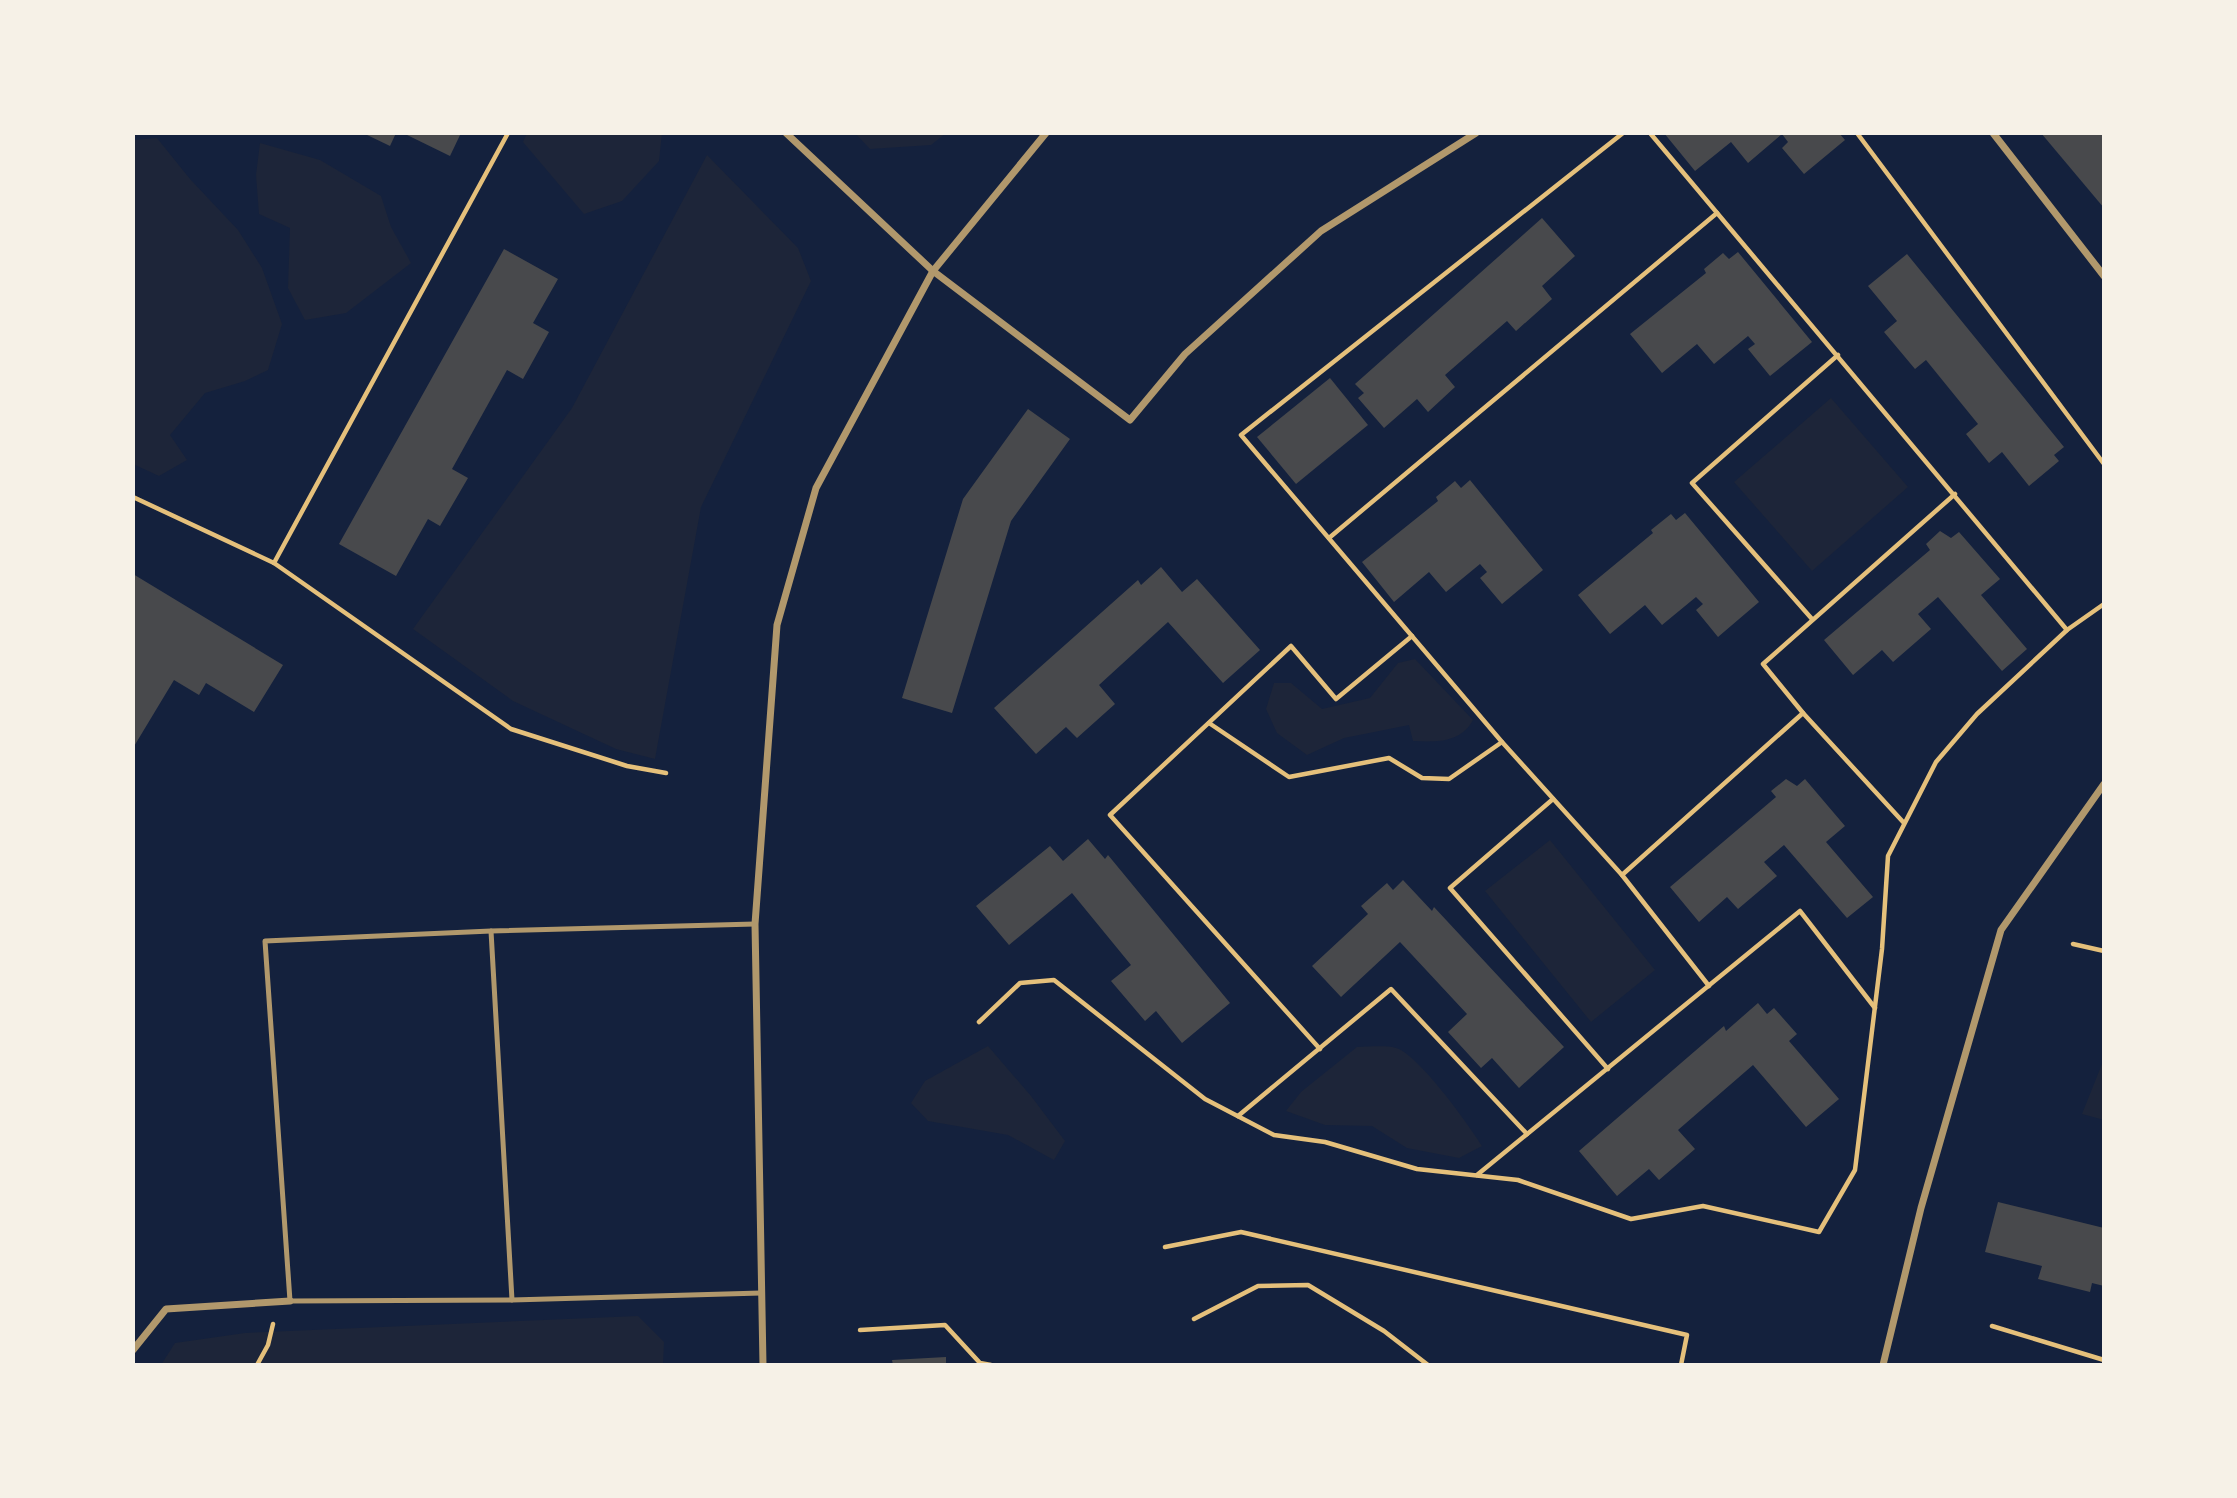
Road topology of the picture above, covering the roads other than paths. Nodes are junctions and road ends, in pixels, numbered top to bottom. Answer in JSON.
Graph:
{"nodes":[{"id":1,"x":786,"y":133,"type":"edge"},
{"id":2,"x":1046,"y":133,"type":"edge"},
{"id":3,"x":1476,"y":133,"type":"edge"},
{"id":4,"x":1993,"y":133,"type":"edge"},
{"id":5,"x":933,"y":271,"type":"junction"},
{"id":6,"x":2104,"y":275,"type":"edge"},
{"id":7,"x":2104,"y":784,"type":"edge"},
{"id":8,"x":755,"y":924,"type":"junction"},
{"id":9,"x":491,"y":931,"type":"junction"},
{"id":10,"x":761,"y":1293,"type":"junction"},
{"id":11,"x":512,"y":1300,"type":"junction"},
{"id":12,"x":290,"y":1301,"type":"junction"},
{"id":13,"x":133,"y":1350,"type":"edge"},
{"id":14,"x":764,"y":1365,"type":"edge"},
{"id":15,"x":1883,"y":1365,"type":"edge"}],
"edges":[{"from":1,"to":5,"type":"street"},
{"from":2,"to":5,"type":"street"},
{"from":3,"to":5,"type":"street"},
{"from":4,"to":6,"type":"street"},
{"from":5,"to":8,"type":"street"},
{"from":7,"to":15,"type":"street"},
{"from":8,"to":9,"type":"lane"},
{"from":8,"to":10,"type":"street"},
{"from":9,"to":11,"type":"lane"},
{"from":9,"to":12,"type":"lane"},
{"from":10,"to":11,"type":"lane"},
{"from":10,"to":14,"type":"street"},
{"from":11,"to":12,"type":"lane"},
{"from":12,"to":13,"type":"street"}]}
